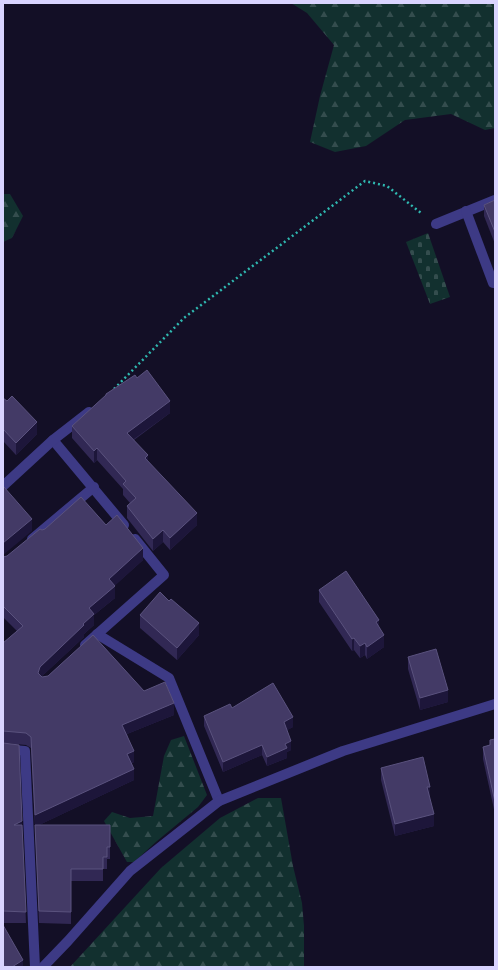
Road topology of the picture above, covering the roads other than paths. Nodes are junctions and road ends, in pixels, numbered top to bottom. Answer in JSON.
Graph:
{"nodes":[{"id":1,"x":495,"y":200,"type":"edge"},
{"id":2,"x":466,"y":211,"type":"junction"},
{"id":3,"x":436,"y":224,"type":"road end"},
{"id":4,"x":494,"y":284,"type":"edge"},
{"id":5,"x":100,"y":403,"type":"edge"},
{"id":6,"x":53,"y":440,"type":"junction"},
{"id":7,"x":3,"y":486,"type":"edge"},
{"id":8,"x":94,"y":488,"type":"junction"},
{"id":9,"x":27,"y":543,"type":"edge"},
{"id":10,"x":97,"y":634,"type":"junction"},
{"id":11,"x":76,"y":653,"type":"edge"},
{"id":12,"x":495,"y":704,"type":"edge"},
{"id":13,"x":3,"y":749,"type":"edge"},
{"id":14,"x":219,"y":801,"type":"junction"},
{"id":15,"x":34,"y":967,"type":"edge"},
{"id":16,"x":43,"y":967,"type":"edge"}],
"edges":[{"from":1,"to":2,"type":"street"},
{"from":2,"to":3,"type":"street"},
{"from":2,"to":4,"type":"street"},
{"from":5,"to":6,"type":"street"},
{"from":6,"to":7,"type":"street"},
{"from":6,"to":8,"type":"street"},
{"from":8,"to":9,"type":"street"},
{"from":8,"to":10,"type":"street"},
{"from":10,"to":11,"type":"street"},
{"from":10,"to":14,"type":"street"},
{"from":12,"to":14,"type":"street"},
{"from":13,"to":15,"type":"street"},
{"from":14,"to":16,"type":"street"}]}
